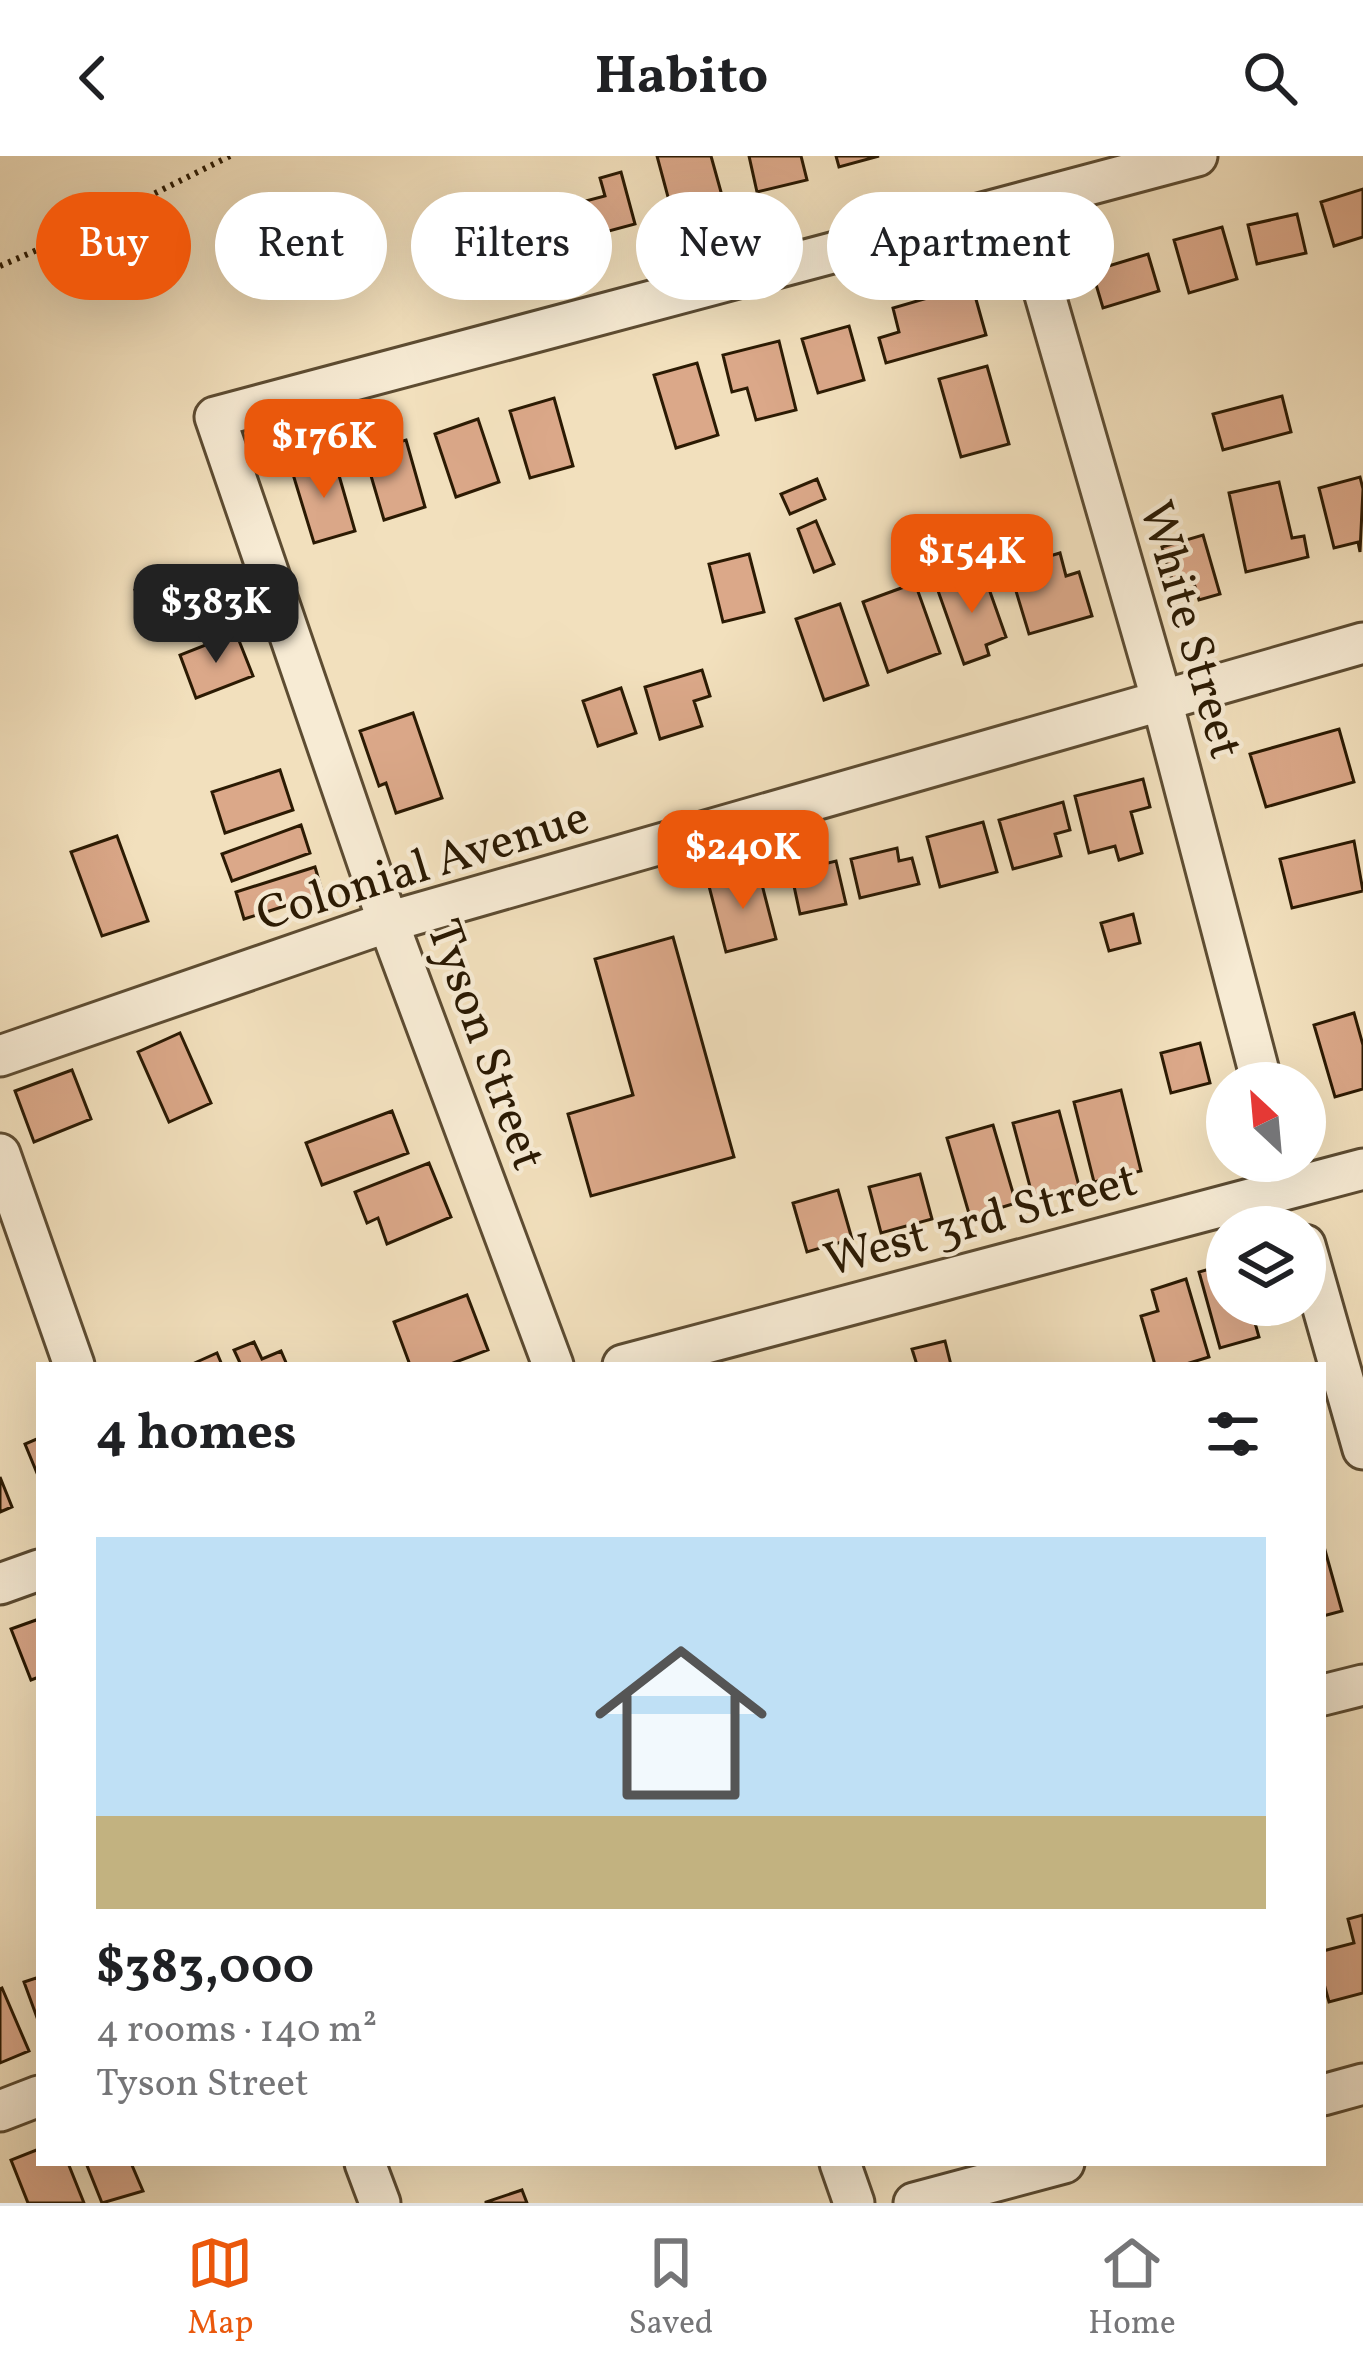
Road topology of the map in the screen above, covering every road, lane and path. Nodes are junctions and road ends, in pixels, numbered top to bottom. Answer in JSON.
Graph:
{"nodes":[{"id":1,"x":230,"y":156,"type":"edge"},
{"id":2,"x":1197,"y":156,"type":"edge"},
{"id":3,"x":1066,"y":192,"type":"edge"},
{"id":4,"x":827,"y":255,"type":"edge"},
{"id":5,"x":0,"y":266,"type":"edge"},
{"id":6,"x":1046,"y":300,"type":"edge"},
{"id":7,"x":1363,"y":643,"type":"edge"},
{"id":8,"x":1162,"y":700,"type":"junction"},
{"id":9,"x":388,"y":922,"type":"junction"},
{"id":10,"x":0,"y":1056,"type":"edge"},
{"id":11,"x":1257,"y":1062,"type":"edge"},
{"id":12,"x":0,"y":1154,"type":"edge"},
{"id":13,"x":1363,"y":1169,"type":"edge"},
{"id":14,"x":1290,"y":1192,"type":"edge"},
{"id":15,"x":1326,"y":1319,"type":"edge"},
{"id":16,"x":73,"y":1362,"type":"edge"},
{"id":17,"x":552,"y":1362,"type":"edge"},
{"id":18,"x":635,"y":1362,"type":"edge"},
{"id":19,"x":1363,"y":1449,"type":"edge"},
{"id":20,"x":36,"y":1571,"type":"edge"},
{"id":21,"x":0,"y":1584,"type":"edge"},
{"id":22,"x":1363,"y":1685,"type":"edge"},
{"id":23,"x":1326,"y":1694,"type":"edge"},
{"id":24,"x":1363,"y":2084,"type":"edge"},
{"id":25,"x":1326,"y":2094,"type":"edge"},
{"id":26,"x":36,"y":2097,"type":"edge"},
{"id":27,"x":0,"y":2111,"type":"edge"},
{"id":28,"x":366,"y":2166,"type":"edge"},
{"id":29,"x":841,"y":2166,"type":"edge"},
{"id":30,"x":1053,"y":2166,"type":"edge"},
{"id":31,"x":380,"y":2203,"type":"edge"},
{"id":32,"x":854,"y":2203,"type":"edge"},
{"id":33,"x":914,"y":2203,"type":"edge"}],
"edges":[{"from":1,"to":5,"type":"path"},
{"from":2,"to":3,"type":"street"},
{"from":4,"to":9,"type":"street","name":"Tyson Street"},
{"from":6,"to":8,"type":"street","name":"White Street"},
{"from":7,"to":8,"type":"street","name":"Colonial Avenue"},
{"from":8,"to":9,"type":"street","name":"Colonial Avenue"},
{"from":8,"to":11,"type":"street","name":"White Street"},
{"from":9,"to":10,"type":"street","name":"Colonial Avenue"},
{"from":9,"to":17,"type":"street","name":"Tyson Street"},
{"from":12,"to":16,"type":"street"},
{"from":13,"to":14,"type":"street","name":"West 3rd Street"},
{"from":14,"to":18,"type":"street","name":"West 3rd Street"},
{"from":15,"to":19,"type":"street"},
{"from":20,"to":21,"type":"street"},
{"from":22,"to":23,"type":"street"},
{"from":24,"to":25,"type":"street"},
{"from":26,"to":27,"type":"street"},
{"from":28,"to":31,"type":"street"},
{"from":29,"to":32,"type":"street"},
{"from":30,"to":33,"type":"street"}]}
